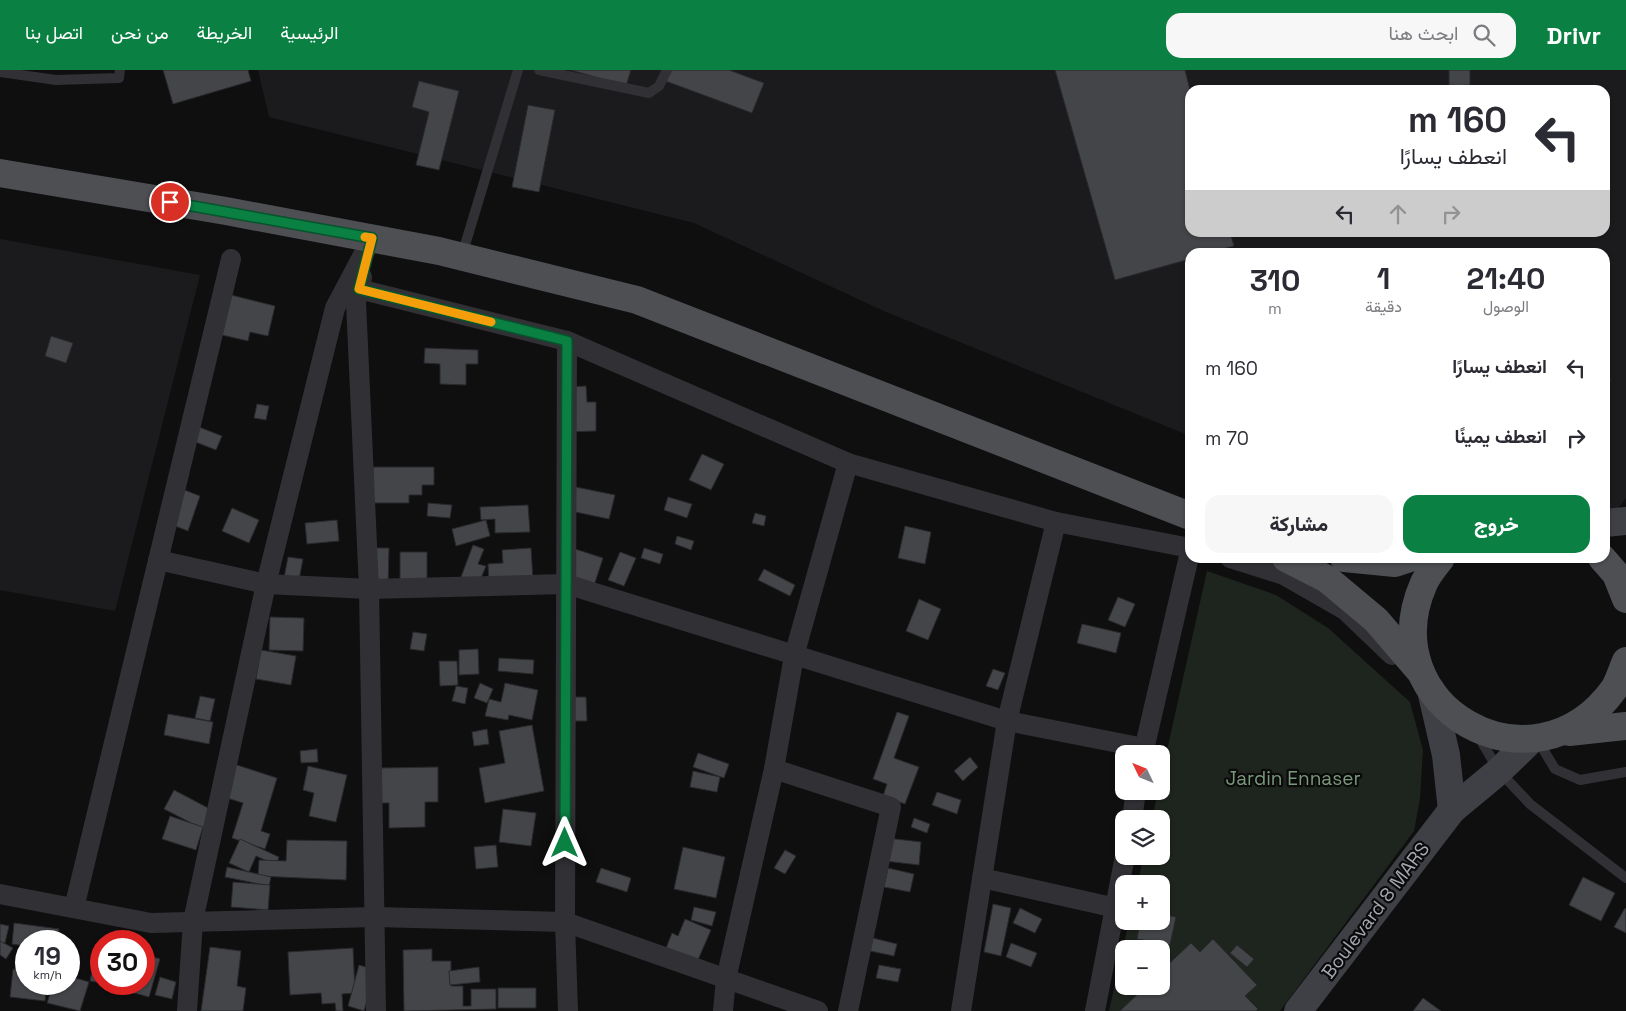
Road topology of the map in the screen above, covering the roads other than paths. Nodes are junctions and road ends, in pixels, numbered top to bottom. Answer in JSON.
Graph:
{"nodes":[{"id":1,"x":120,"y":70,"type":"edge"},
{"id":2,"x":518,"y":70,"type":"edge"},
{"id":3,"x":538,"y":70,"type":"edge"},
{"id":4,"x":667,"y":70,"type":"edge"},
{"id":5,"x":0,"y":72,"type":"edge"},
{"id":6,"x":0,"y":174,"type":"edge"},
{"id":7,"x":372,"y":238,"type":"junction"},
{"id":8,"x":462,"y":256,"type":"junction"},
{"id":9,"x":231,"y":259,"type":"dead end"},
{"id":10,"x":359,"y":289,"type":"junction"},
{"id":11,"x":567,"y":341,"type":"junction"},
{"id":12,"x":848,"y":463,"type":"junction"},
{"id":13,"x":1185,"y":514,"type":"edge"},
{"id":14,"x":1626,"y":521,"type":"edge"},
{"id":15,"x":1056,"y":522,"type":"junction"},
{"id":16,"x":1610,"y":523,"type":"edge"},
{"id":17,"x":1185,"y":547,"type":"edge"},
{"id":18,"x":158,"y":560,"type":"junction"},
{"id":19,"x":1187,"y":563,"type":"edge"},
{"id":20,"x":1246,"y":563,"type":"edge"},
{"id":21,"x":1296,"y":563,"type":"edge"},
{"id":22,"x":1437,"y":563,"type":"edge"},
{"id":23,"x":1606,"y":563,"type":"edge"},
{"id":24,"x":266,"y":584,"type":"junction"},
{"id":25,"x":566,"y":584,"type":"junction"},
{"id":26,"x":369,"y":589,"type":"junction"},
{"id":27,"x":1626,"y":599,"type":"edge"},
{"id":28,"x":794,"y":656,"type":"junction"},
{"id":29,"x":1626,"y":661,"type":"edge"},
{"id":30,"x":1426,"y":682,"type":"junction"},
{"id":31,"x":1007,"y":720,"type":"junction"},
{"id":32,"x":1626,"y":726,"type":"edge"},
{"id":33,"x":1474,"y":729,"type":"junction"},
{"id":34,"x":1543,"y":737,"type":"junction"},
{"id":35,"x":1117,"y":745,"type":"edge"},
{"id":36,"x":1145,"y":745,"type":"edge"},
{"id":37,"x":774,"y":769,"type":"junction"},
{"id":38,"x":1499,"y":771,"type":"junction"},
{"id":39,"x":1626,"y":772,"type":"edge"},
{"id":40,"x":1452,"y":810,"type":"junction"},
{"id":41,"x":982,"y":878,"type":"junction"},
{"id":42,"x":1626,"y":878,"type":"edge"},
{"id":43,"x":0,"y":894,"type":"edge"},
{"id":44,"x":74,"y":908,"type":"junction"},
{"id":45,"x":1115,"y":908,"type":"edge"},
{"id":46,"x":1115,"y":913,"type":"edge"},
{"id":47,"x":375,"y":917,"type":"junction"},
{"id":48,"x":192,"y":921,"type":"junction"},
{"id":49,"x":565,"y":922,"type":"junction"},
{"id":50,"x":726,"y":978,"type":"junction"},
{"id":51,"x":187,"y":1011,"type":"edge"},
{"id":52,"x":376,"y":1011,"type":"edge"},
{"id":53,"x":568,"y":1011,"type":"edge"},
{"id":54,"x":723,"y":1011,"type":"edge"},
{"id":55,"x":818,"y":1011,"type":"edge"},
{"id":56,"x":848,"y":1011,"type":"edge"},
{"id":57,"x":961,"y":1011,"type":"edge"},
{"id":58,"x":1094,"y":1011,"type":"edge"},
{"id":59,"x":1298,"y":1011,"type":"edge"}],
"edges":[{"from":1,"to":5,"type":"lane"},
{"from":2,"to":8,"type":"lane"},
{"from":3,"to":4,"type":"lane"},
{"from":6,"to":7,"type":"main road"},
{"from":7,"to":8,"type":"main road"},
{"from":7,"to":10,"type":"street"},
{"from":7,"to":24,"type":"street"},
{"from":8,"to":13,"type":"main road"},
{"from":9,"to":18,"type":"street"},
{"from":10,"to":11,"type":"street"},
{"from":10,"to":26,"type":"street"},
{"from":11,"to":12,"type":"street"},
{"from":11,"to":25,"type":"street"},
{"from":12,"to":15,"type":"street"},
{"from":12,"to":28,"type":"street"},
{"from":14,"to":16,"type":"main road"},
{"from":15,"to":17,"type":"street"},
{"from":15,"to":31,"type":"street"},
{"from":18,"to":24,"type":"street"},
{"from":18,"to":44,"type":"street"},
{"from":19,"to":36,"type":"street"},
{"from":20,"to":30,"type":"street"},
{"from":21,"to":30,"type":"main road"},
{"from":22,"to":30,"type":"main road"},
{"from":23,"to":27,"type":"main road"},
{"from":24,"to":26,"type":"street"},
{"from":24,"to":48,"type":"street"},
{"from":25,"to":26,"type":"street"},
{"from":25,"to":28,"type":"street"},
{"from":25,"to":49,"type":"street"},
{"from":26,"to":47,"type":"street"},
{"from":28,"to":31,"type":"street"},
{"from":28,"to":37,"type":"street"},
{"from":29,"to":34,"type":"main road"},
{"from":30,"to":33,"type":"main road"},
{"from":30,"to":40,"type":"main road"},
{"from":31,"to":35,"type":"street"},
{"from":31,"to":41,"type":"street"},
{"from":32,"to":34,"type":"main road"},
{"from":33,"to":34,"type":"main road"},
{"from":33,"to":38,"type":"lane"},
{"from":34,"to":38,"type":"main road","name":"Boulevard 8 MARS"},
{"from":34,"to":39,"type":"lane"},
{"from":37,"to":50,"type":"street"},
{"from":37,"to":56,"type":"street"},
{"from":38,"to":40,"type":"main road","name":"Boulevard 8 MARS"},
{"from":38,"to":42,"type":"lane"},
{"from":40,"to":59,"type":"main road","name":"Boulevard 8 MARS"},
{"from":41,"to":45,"type":"street"},
{"from":41,"to":57,"type":"street"},
{"from":43,"to":44,"type":"street"},
{"from":44,"to":48,"type":"street"},
{"from":46,"to":58,"type":"street"},
{"from":47,"to":48,"type":"street"},
{"from":47,"to":49,"type":"street"},
{"from":47,"to":52,"type":"street"},
{"from":48,"to":51,"type":"street"},
{"from":49,"to":50,"type":"street"},
{"from":49,"to":53,"type":"street"},
{"from":50,"to":54,"type":"street"},
{"from":50,"to":55,"type":"street"}]}
